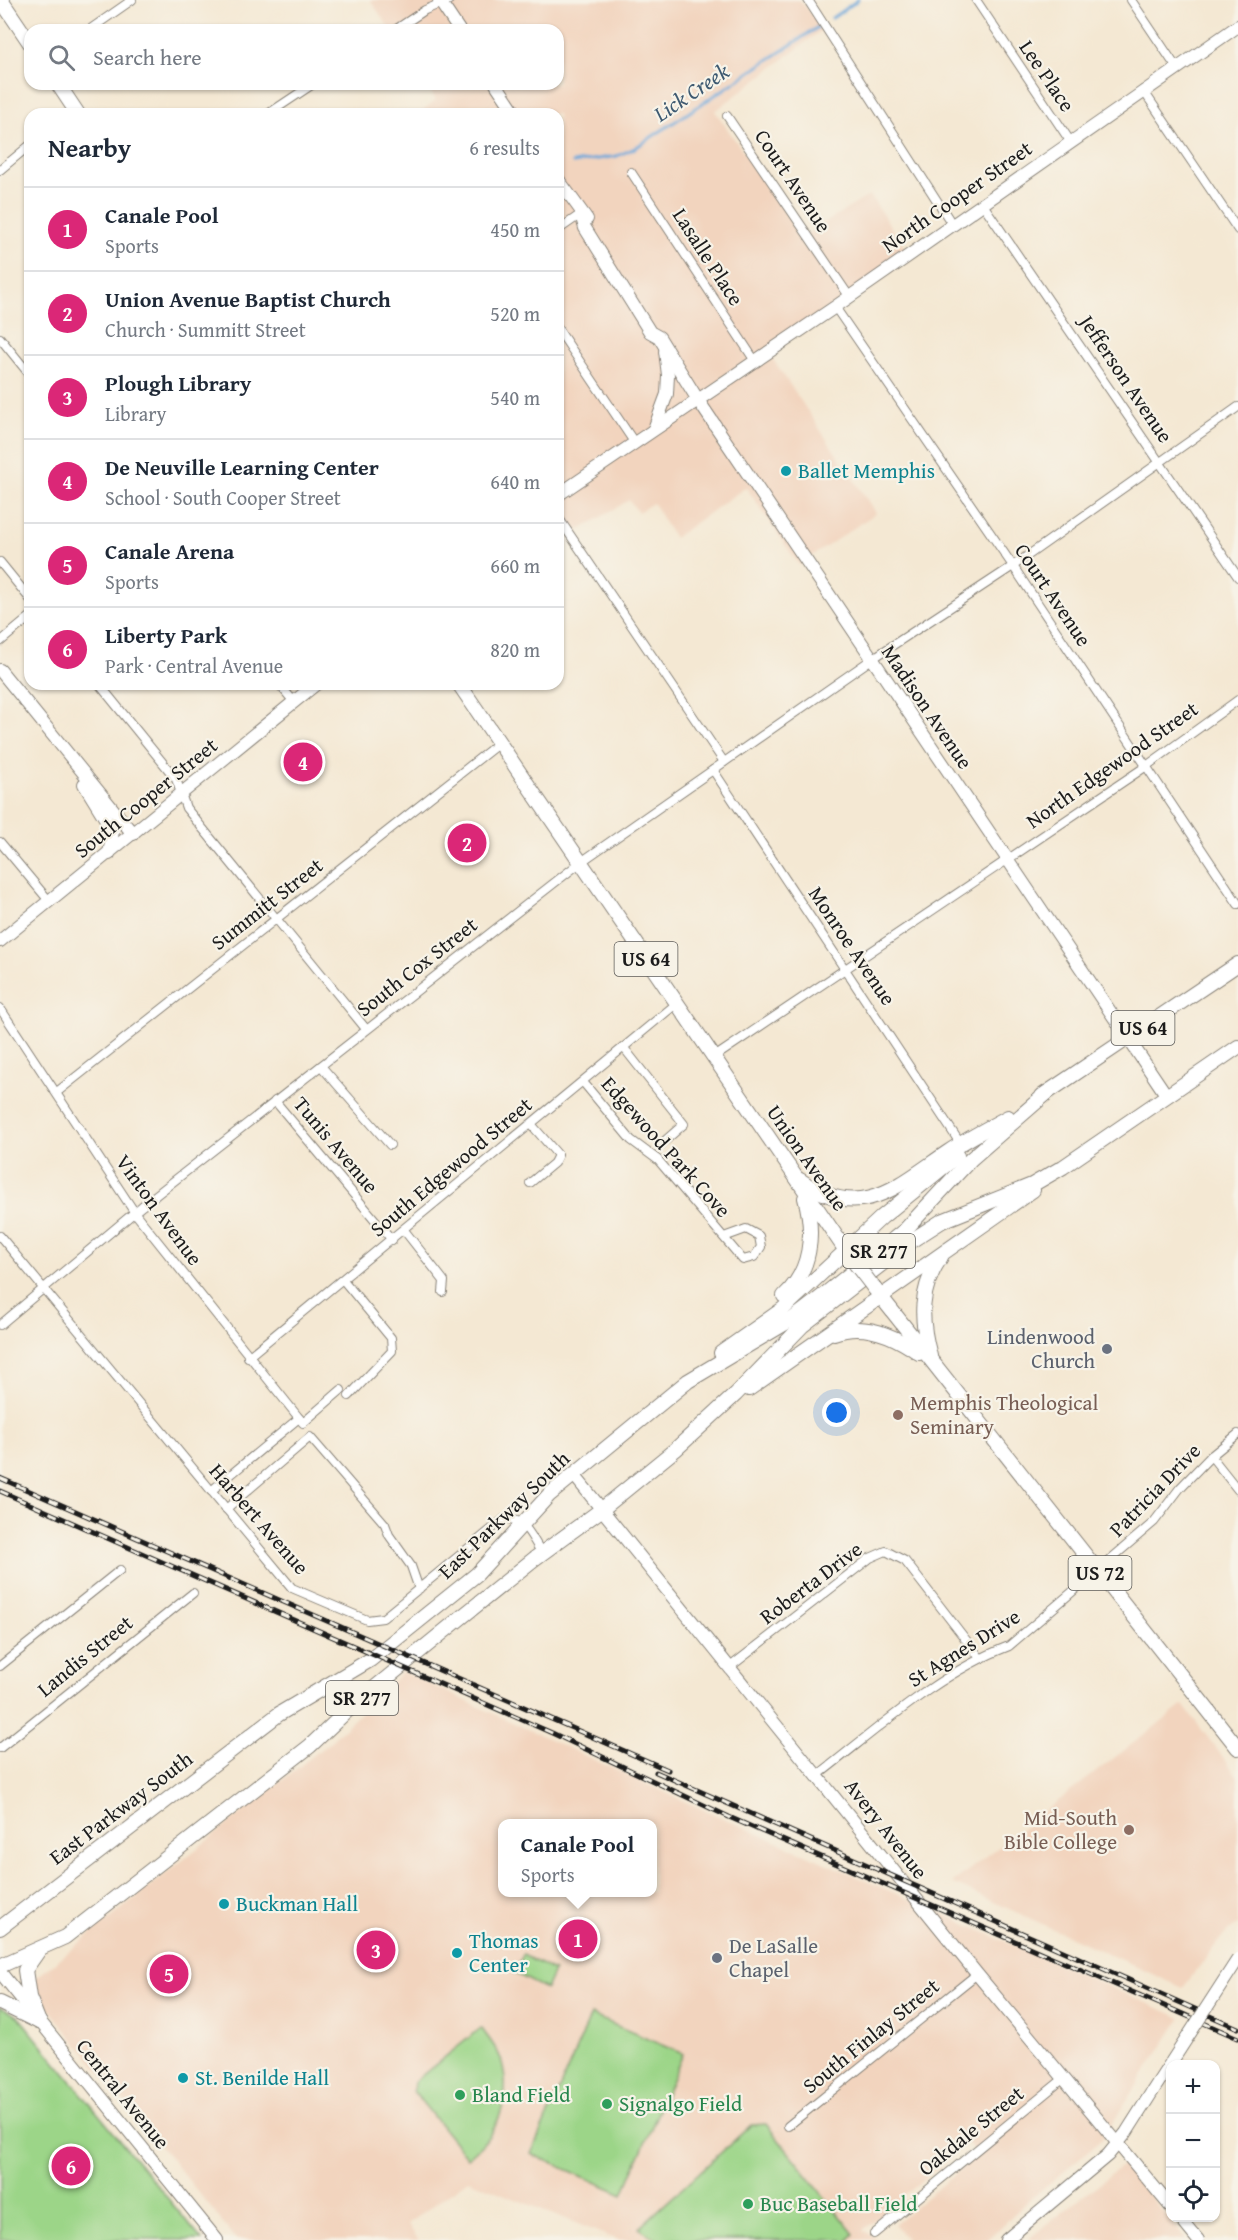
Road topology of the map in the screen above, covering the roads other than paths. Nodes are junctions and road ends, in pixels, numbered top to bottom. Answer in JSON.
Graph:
{"nodes":[{"id":1,"x":2,"y":0,"type":"edge"},
{"id":2,"x":132,"y":0,"type":"edge"},
{"id":3,"x":808,"y":0,"type":"edge"},
{"id":4,"x":976,"y":0,"type":"edge"},
{"id":5,"x":1131,"y":0,"type":"edge"},
{"id":6,"x":443,"y":1,"type":"edge"},
{"id":7,"x":98,"y":24,"type":"edge"},
{"id":8,"x":404,"y":24,"type":"edge"},
{"id":9,"x":456,"y":24,"type":"edge"},
{"id":10,"x":1238,"y":26,"type":"edge"},
{"id":11,"x":24,"y":34,"type":"edge"},
{"id":12,"x":1176,"y":67,"type":"junction"},
{"id":13,"x":61,"y":90,"type":"edge"},
{"id":14,"x":304,"y":90,"type":"edge"},
{"id":15,"x":500,"y":90,"type":"edge"},
{"id":16,"x":1143,"y":90,"type":"junction"},
{"id":17,"x":71,"y":108,"type":"edge"},
{"id":18,"x":277,"y":108,"type":"edge"},
{"id":19,"x":512,"y":108,"type":"edge"},
{"id":20,"x":727,"y":116,"type":"dead end"},
{"id":21,"x":1070,"y":141,"type":"junction"},
{"id":22,"x":24,"y":150,"type":"edge"},
{"id":23,"x":0,"y":170,"type":"edge"},
{"id":24,"x":631,"y":172,"type":"dead end"},
{"id":25,"x":564,"y":188,"type":"edge"},
{"id":26,"x":982,"y":202,"type":"junction"},
{"id":27,"x":581,"y":214,"type":"junction"},
{"id":28,"x":952,"y":224,"type":"junction"},
{"id":29,"x":564,"y":226,"type":"edge"},
{"id":30,"x":1238,"y":230,"type":"edge"},
{"id":31,"x":849,"y":296,"type":"junction"},
{"id":32,"x":835,"y":307,"type":"junction"},
{"id":33,"x":0,"y":338,"type":"edge"},
{"id":34,"x":564,"y":338,"type":"edge"},
{"id":35,"x":661,"y":341,"type":"junction"},
{"id":36,"x":755,"y":362,"type":"junction"},
{"id":37,"x":24,"y":368,"type":"edge"},
{"id":38,"x":698,"y":400,"type":"junction"},
{"id":39,"x":1238,"y":408,"type":"edge"},
{"id":40,"x":654,"y":429,"type":"junction"},
{"id":41,"x":634,"y":442,"type":"junction"},
{"id":42,"x":1161,"y":463,"type":"junction"},
{"id":43,"x":564,"y":491,"type":"edge"},
{"id":44,"x":564,"y":526,"type":"edge"},
{"id":45,"x":0,"y":562,"type":"edge"},
{"id":46,"x":1013,"y":566,"type":"junction"},
{"id":47,"x":1238,"y":577,"type":"edge"},
{"id":48,"x":24,"y":592,"type":"edge"},
{"id":49,"x":24,"y":622,"type":"edge"},
{"id":50,"x":0,"y":642,"type":"edge"},
{"id":51,"x":872,"y":659,"type":"junction"},
{"id":52,"x":0,"y":670,"type":"edge"},
{"id":53,"x":104,"y":690,"type":"edge"},
{"id":54,"x":284,"y":690,"type":"edge"},
{"id":55,"x":309,"y":690,"type":"edge"},
{"id":56,"x":463,"y":690,"type":"edge"},
{"id":57,"x":1238,"y":700,"type":"edge"},
{"id":58,"x":294,"y":702,"type":"junction"},
{"id":59,"x":499,"y":743,"type":"junction"},
{"id":60,"x":724,"y":762,"type":"junction"},
{"id":61,"x":1145,"y":767,"type":"junction"},
{"id":62,"x":80,"y":769,"type":"junction"},
{"id":63,"x":713,"y":770,"type":"junction"},
{"id":64,"x":182,"y":794,"type":"junction"},
{"id":65,"x":133,"y":834,"type":"junction"},
{"id":66,"x":0,"y":842,"type":"edge"},
{"id":67,"x":109,"y":854,"type":"junction"},
{"id":68,"x":1006,"y":860,"type":"junction"},
{"id":69,"x":581,"y":862,"type":"junction"},
{"id":70,"x":50,"y":902,"type":"junction"},
{"id":71,"x":1238,"y":904,"type":"edge"},
{"id":72,"x":276,"y":920,"type":"junction"},
{"id":73,"x":0,"y":941,"type":"edge"},
{"id":74,"x":1238,"y":964,"type":"edge"},
{"id":75,"x":845,"y":970,"type":"junction"},
{"id":76,"x":676,"y":1004,"type":"junction"},
{"id":77,"x":0,"y":1008,"type":"edge"},
{"id":78,"x":366,"y":1029,"type":"junction"},
{"id":79,"x":1127,"y":1039,"type":"junction"},
{"id":80,"x":1238,"y":1047,"type":"edge"},
{"id":81,"x":624,"y":1048,"type":"junction"},
{"id":82,"x":713,"y":1058,"type":"junction"},
{"id":83,"x":321,"y":1066,"type":"junction"},
{"id":84,"x":583,"y":1082,"type":"junction"},
{"id":85,"x":57,"y":1092,"type":"junction"},
{"id":86,"x":1048,"y":1092,"type":"junction"},
{"id":87,"x":1167,"y":1096,"type":"junction"},
{"id":88,"x":275,"y":1101,"type":"junction"},
{"id":89,"x":1008,"y":1117,"type":"junction"},
{"id":90,"x":531,"y":1124,"type":"junction"},
{"id":91,"x":960,"y":1143,"type":"junction"},
{"id":92,"x":390,"y":1144,"type":"dead end"},
{"id":93,"x":658,"y":1146,"type":"dead end"},
{"id":94,"x":1063,"y":1167,"type":"junction"},
{"id":95,"x":794,"y":1175,"type":"junction"},
{"id":96,"x":530,"y":1183,"type":"dead end"},
{"id":97,"x":802,"y":1188,"type":"junction"},
{"id":98,"x":135,"y":1213,"type":"junction"},
{"id":99,"x":404,"y":1230,"type":"junction"},
{"id":100,"x":0,"y":1236,"type":"edge"},
{"id":101,"x":724,"y":1237,"type":"dead end"},
{"id":102,"x":392,"y":1240,"type":"junction"},
{"id":103,"x":945,"y":1252,"type":"junction"},
{"id":104,"x":848,"y":1254,"type":"junction"},
{"id":105,"x":344,"y":1281,"type":"junction"},
{"id":106,"x":44,"y":1290,"type":"junction"},
{"id":107,"x":444,"y":1292,"type":"dead end"},
{"id":108,"x":877,"y":1292,"type":"junction"},
{"id":109,"x":0,"y":1325,"type":"edge"},
{"id":110,"x":823,"y":1337,"type":"junction"},
{"id":111,"x":736,"y":1340,"type":"junction"},
{"id":112,"x":249,"y":1357,"type":"junction"},
{"id":113,"x":931,"y":1361,"type":"junction"},
{"id":114,"x":687,"y":1381,"type":"junction"},
{"id":115,"x":341,"y":1390,"type":"dead end"},
{"id":116,"x":349,"y":1396,"type":"dead end"},
{"id":117,"x":714,"y":1414,"type":"junction"},
{"id":118,"x":301,"y":1421,"type":"junction"},
{"id":119,"x":1238,"y":1434,"type":"edge"},
{"id":120,"x":1211,"y":1456,"type":"junction"},
{"id":121,"x":574,"y":1475,"type":"junction"},
{"id":122,"x":1238,"y":1490,"type":"edge"},
{"id":123,"x":211,"y":1491,"type":"junction"},
{"id":124,"x":226,"y":1509,"type":"junction"},
{"id":125,"x":601,"y":1510,"type":"junction"},
{"id":126,"x":522,"y":1522,"type":"junction"},
{"id":127,"x":542,"y":1553,"type":"junction"},
{"id":128,"x":120,"y":1570,"type":"dead end"},
{"id":129,"x":1099,"y":1572,"type":"junction"},
{"id":130,"x":419,"y":1589,"type":"junction"},
{"id":131,"x":193,"y":1593,"type":"dead end"},
{"id":132,"x":980,"y":1658,"type":"junction"},
{"id":133,"x":0,"y":1666,"type":"edge"},
{"id":134,"x":730,"y":1667,"type":"junction"},
{"id":135,"x":0,"y":1748,"type":"edge"},
{"id":136,"x":1238,"y":1748,"type":"edge"},
{"id":137,"x":818,"y":1775,"type":"junction"},
{"id":138,"x":0,"y":1928,"type":"edge"},
{"id":139,"x":40,"y":1949,"type":"junction"},
{"id":140,"x":1238,"y":1959,"type":"edge"},
{"id":141,"x":0,"y":1966,"type":"edge"},
{"id":142,"x":0,"y":1972,"type":"edge"},
{"id":143,"x":976,"y":1974,"type":"junction"},
{"id":144,"x":0,"y":2003,"type":"edge"},
{"id":145,"x":39,"y":2022,"type":"junction"},
{"id":146,"x":1063,"y":2079,"type":"junction"},
{"id":147,"x":788,"y":2126,"type":"dead end"},
{"id":148,"x":1119,"y":2143,"type":"junction"},
{"id":149,"x":1166,"y":2201,"type":"edge"},
{"id":150,"x":1184,"y":2222,"type":"edge"},
{"id":151,"x":874,"y":2234,"type":"dead end"},
{"id":152,"x":217,"y":2240,"type":"edge"},
{"id":153,"x":1006,"y":2240,"type":"edge"},
{"id":154,"x":1198,"y":2240,"type":"edge"}],
"edges":[{"from":1,"to":11,"type":"main road"},
{"from":2,"to":7,"type":"street"},
{"from":3,"to":28,"type":"street"},
{"from":4,"to":21,"type":"street","name":"Lee Place"},
{"from":5,"to":12,"type":"street"},
{"from":6,"to":8,"type":"street"},
{"from":6,"to":9,"type":"street"},
{"from":10,"to":12,"type":"street","name":"North Cooper Street"},
{"from":12,"to":16,"type":"street","name":"North Cooper Street"},
{"from":13,"to":17,"type":"main road"},
{"from":14,"to":18,"type":"street"},
{"from":15,"to":19,"type":"street"},
{"from":16,"to":21,"type":"street","name":"North Cooper Street"},
{"from":16,"to":30,"type":"street"},
{"from":20,"to":31,"type":"street","name":"Court Avenue"},
{"from":21,"to":26,"type":"street","name":"North Cooper Street"},
{"from":22,"to":23,"type":"street"},
{"from":24,"to":36,"type":"street","name":"Lasalle Place"},
{"from":25,"to":27,"type":"street","name":"Madison Avenue"},
{"from":26,"to":28,"type":"street","name":"North Cooper Street"},
{"from":26,"to":42,"type":"street","name":"Jefferson Avenue"},
{"from":27,"to":29,"type":"street"},
{"from":27,"to":35,"type":"street","name":"Madison Avenue"},
{"from":28,"to":31,"type":"street","name":"North Cooper Street"},
{"from":31,"to":32,"type":"street","name":"North Cooper Street"},
{"from":32,"to":36,"type":"street","name":"North Cooper Street"},
{"from":32,"to":46,"type":"street","name":"Court Avenue"},
{"from":33,"to":37,"type":"street"},
{"from":34,"to":41,"type":"street"},
{"from":35,"to":38,"type":"street","name":"Madison Avenue"},
{"from":35,"to":40,"type":"street"},
{"from":36,"to":38,"type":"street","name":"North Cooper Street"},
{"from":38,"to":40,"type":"street"},
{"from":38,"to":51,"type":"street","name":"Madison Avenue"},
{"from":39,"to":42,"type":"street","name":"South Cox Street"},
{"from":40,"to":41,"type":"street"},
{"from":41,"to":43,"type":"street"},
{"from":42,"to":46,"type":"street","name":"South Cox Street"},
{"from":42,"to":47,"type":"street","name":"Jefferson Avenue"},
{"from":44,"to":60,"type":"street"},
{"from":45,"to":48,"type":"street"},
{"from":46,"to":51,"type":"street","name":"South Cox Street"},
{"from":46,"to":61,"type":"street","name":"Court Avenue"},
{"from":49,"to":50,"type":"street"},
{"from":51,"to":60,"type":"street","name":"South Cox Street"},
{"from":51,"to":68,"type":"street","name":"Madison Avenue"},
{"from":52,"to":62,"type":"street"},
{"from":53,"to":64,"type":"street"},
{"from":54,"to":58,"type":"street"},
{"from":55,"to":58,"type":"street","name":"South Cooper Street"},
{"from":56,"to":59,"type":"main road","name":"Union Avenue","number":"US 64"},
{"from":57,"to":61,"type":"street","name":"North Edgewood Street"},
{"from":58,"to":64,"type":"street","name":"South Cooper Street"},
{"from":59,"to":69,"type":"main road","name":"Union Avenue","number":"US 64"},
{"from":59,"to":72,"type":"street","name":"Summitt Street"},
{"from":60,"to":63,"type":"street","name":"South Cox Street"},
{"from":61,"to":68,"type":"street","name":"North Edgewood Street"},
{"from":61,"to":71,"type":"street","name":"Court Avenue"},
{"from":62,"to":65,"type":"street"},
{"from":62,"to":67,"type":"street"},
{"from":63,"to":69,"type":"street","name":"South Cox Street"},
{"from":63,"to":75,"type":"street","name":"Monroe Avenue"},
{"from":64,"to":65,"type":"street","name":"South Cooper Street"},
{"from":64,"to":72,"type":"street"},
{"from":65,"to":67,"type":"street","name":"South Cooper Street"},
{"from":66,"to":70,"type":"street"},
{"from":67,"to":70,"type":"street","name":"South Cooper Street"},
{"from":68,"to":75,"type":"street"},
{"from":68,"to":79,"type":"street","name":"Madison Avenue"},
{"from":69,"to":76,"type":"main road","name":"Union Avenue","number":"US 64"},
{"from":69,"to":78,"type":"street","name":"South Cox Street"},
{"from":70,"to":73,"type":"street","name":"South Cooper Street"},
{"from":72,"to":78,"type":"street"},
{"from":72,"to":85,"type":"street","name":"Summitt Street"},
{"from":74,"to":79,"type":"main road","number":"US 64"},
{"from":75,"to":82,"type":"street"},
{"from":75,"to":91,"type":"street","name":"Monroe Avenue"},
{"from":76,"to":81,"type":"street","name":"South Edgewood Street"},
{"from":76,"to":82,"type":"main road","name":"Union Avenue","number":"US 64"},
{"from":77,"to":85,"type":"street","name":"Vinton Avenue"},
{"from":78,"to":83,"type":"street","name":"South Cox Street"},
{"from":79,"to":86,"type":"main road","number":"US 64"},
{"from":79,"to":87,"type":"street","name":"Madison Avenue"},
{"from":80,"to":87,"type":"main road"},
{"from":81,"to":84,"type":"street","name":"South Edgewood Street"},
{"from":81,"to":93,"type":"street"},
{"from":82,"to":95,"type":"main road","name":"Union Avenue","number":"US 64"},
{"from":83,"to":88,"type":"street","name":"South Cox Street"},
{"from":83,"to":92,"type":"street"},
{"from":84,"to":90,"type":"street","name":"South Edgewood Street"},
{"from":84,"to":101,"type":"street","name":"Edgewood Park Cove"},
{"from":85,"to":98,"type":"street","name":"Vinton Avenue"},
{"from":86,"to":89,"type":"main road","number":"US 64"},
{"from":86,"to":114,"type":"main road","name":"East Parkway South","number":"SR 277"},
{"from":87,"to":94,"type":"main road"},
{"from":88,"to":98,"type":"street","name":"South Cox Street"},
{"from":88,"to":102,"type":"street","name":"Tunis Avenue"},
{"from":89,"to":91,"type":"main road","number":"US 64"},
{"from":89,"to":104,"type":"main road"},
{"from":90,"to":96,"type":"street"},
{"from":90,"to":99,"type":"street","name":"South Edgewood Street"},
{"from":91,"to":95,"type":"main road","number":"US 64"},
{"from":94,"to":103,"type":"main road"},
{"from":94,"to":117,"type":"main road"},
{"from":95,"to":97,"type":"main road","name":"Union Avenue","number":"US 64"},
{"from":97,"to":104,"type":"main road","name":"Union Avenue","number":"US 64"},
{"from":97,"to":111,"type":"main road"},
{"from":98,"to":106,"type":"street","name":"South Cox Street"},
{"from":98,"to":112,"type":"street","name":"Vinton Avenue"},
{"from":99,"to":102,"type":"street","name":"South Edgewood Street"},
{"from":99,"to":107,"type":"street"},
{"from":100,"to":106,"type":"street","name":"Harbert Avenue"},
{"from":102,"to":105,"type":"street","name":"South Edgewood Street"},
{"from":103,"to":108,"type":"main road"},
{"from":103,"to":113,"type":"main road"},
{"from":104,"to":108,"type":"main road","name":"Union Avenue","number":"US 64","bridge":true},
{"from":104,"to":111,"type":"main road"},
{"from":105,"to":112,"type":"street","name":"South Edgewood Street"},
{"from":105,"to":116,"type":"street"},
{"from":106,"to":109,"type":"street","name":"South Cox Street"},
{"from":106,"to":123,"type":"street","name":"Harbert Avenue"},
{"from":108,"to":110,"type":"main road"},
{"from":108,"to":113,"type":"main road","name":"Union Avenue","number":"US 72"},
{"from":110,"to":113,"type":"main road"},
{"from":110,"to":117,"type":"main road"},
{"from":111,"to":114,"type":"main road"},
{"from":112,"to":118,"type":"street","name":"Vinton Avenue"},
{"from":113,"to":129,"type":"main road","name":"Union Avenue","number":"US 72"},
{"from":114,"to":121,"type":"main road","name":"East Parkway South","number":"SR 277"},
{"from":115,"to":118,"type":"street"},
{"from":117,"to":125,"type":"main road","number":"SR 277"},
{"from":118,"to":123,"type":"street"},
{"from":119,"to":120,"type":"street","name":"Patricia Drive"},
{"from":120,"to":122,"type":"street"},
{"from":120,"to":129,"type":"street","name":"Patricia Drive"},
{"from":121,"to":125,"type":"street","name":"Avery Avenue"},
{"from":121,"to":126,"type":"main road","name":"East Parkway South","number":"SR 277"},
{"from":123,"to":124,"type":"street","name":"Harbert Avenue"},
{"from":124,"to":130,"type":"street","name":"Harbert Avenue"},
{"from":124,"to":130,"type":"street"},
{"from":125,"to":127,"type":"main road","number":"SR 277"},
{"from":125,"to":134,"type":"street","name":"Avery Avenue"},
{"from":126,"to":127,"type":"street"},
{"from":126,"to":130,"type":"street","name":"Harbert Avenue"},
{"from":126,"to":138,"type":"main road","name":"East Parkway South","number":"SR 277"},
{"from":127,"to":139,"type":"main road","number":"SR 277"},
{"from":128,"to":133,"type":"street"},
{"from":129,"to":132,"type":"street","name":"St Agnes Drive"},
{"from":129,"to":136,"type":"main road","name":"Union Avenue","number":"US 72"},
{"from":131,"to":135,"type":"street","name":"Landis Street"},
{"from":132,"to":134,"type":"street","name":"Roberta Drive"},
{"from":132,"to":137,"type":"street","name":"St Agnes Drive"},
{"from":134,"to":137,"type":"street","name":"Avery Avenue"},
{"from":137,"to":143,"type":"street","name":"Avery Avenue"},
{"from":139,"to":141,"type":"main road","number":"SR 277"},
{"from":139,"to":145,"type":"main road"},
{"from":140,"to":148,"type":"street","bridge":true},
{"from":142,"to":145,"type":"street","name":"Central Avenue"},
{"from":143,"to":146,"type":"street","name":"Avery Avenue"},
{"from":143,"to":147,"type":"street","name":"South Finlay Street"},
{"from":144,"to":145,"type":"main road"},
{"from":145,"to":152,"type":"street","name":"Central Avenue"},
{"from":146,"to":148,"type":"street","name":"Avery Avenue"},
{"from":146,"to":151,"type":"street","name":"Oakdale Street"},
{"from":148,"to":149,"type":"street","name":"Avery Avenue"},
{"from":148,"to":153,"type":"street"},
{"from":150,"to":154,"type":"street"}]}
